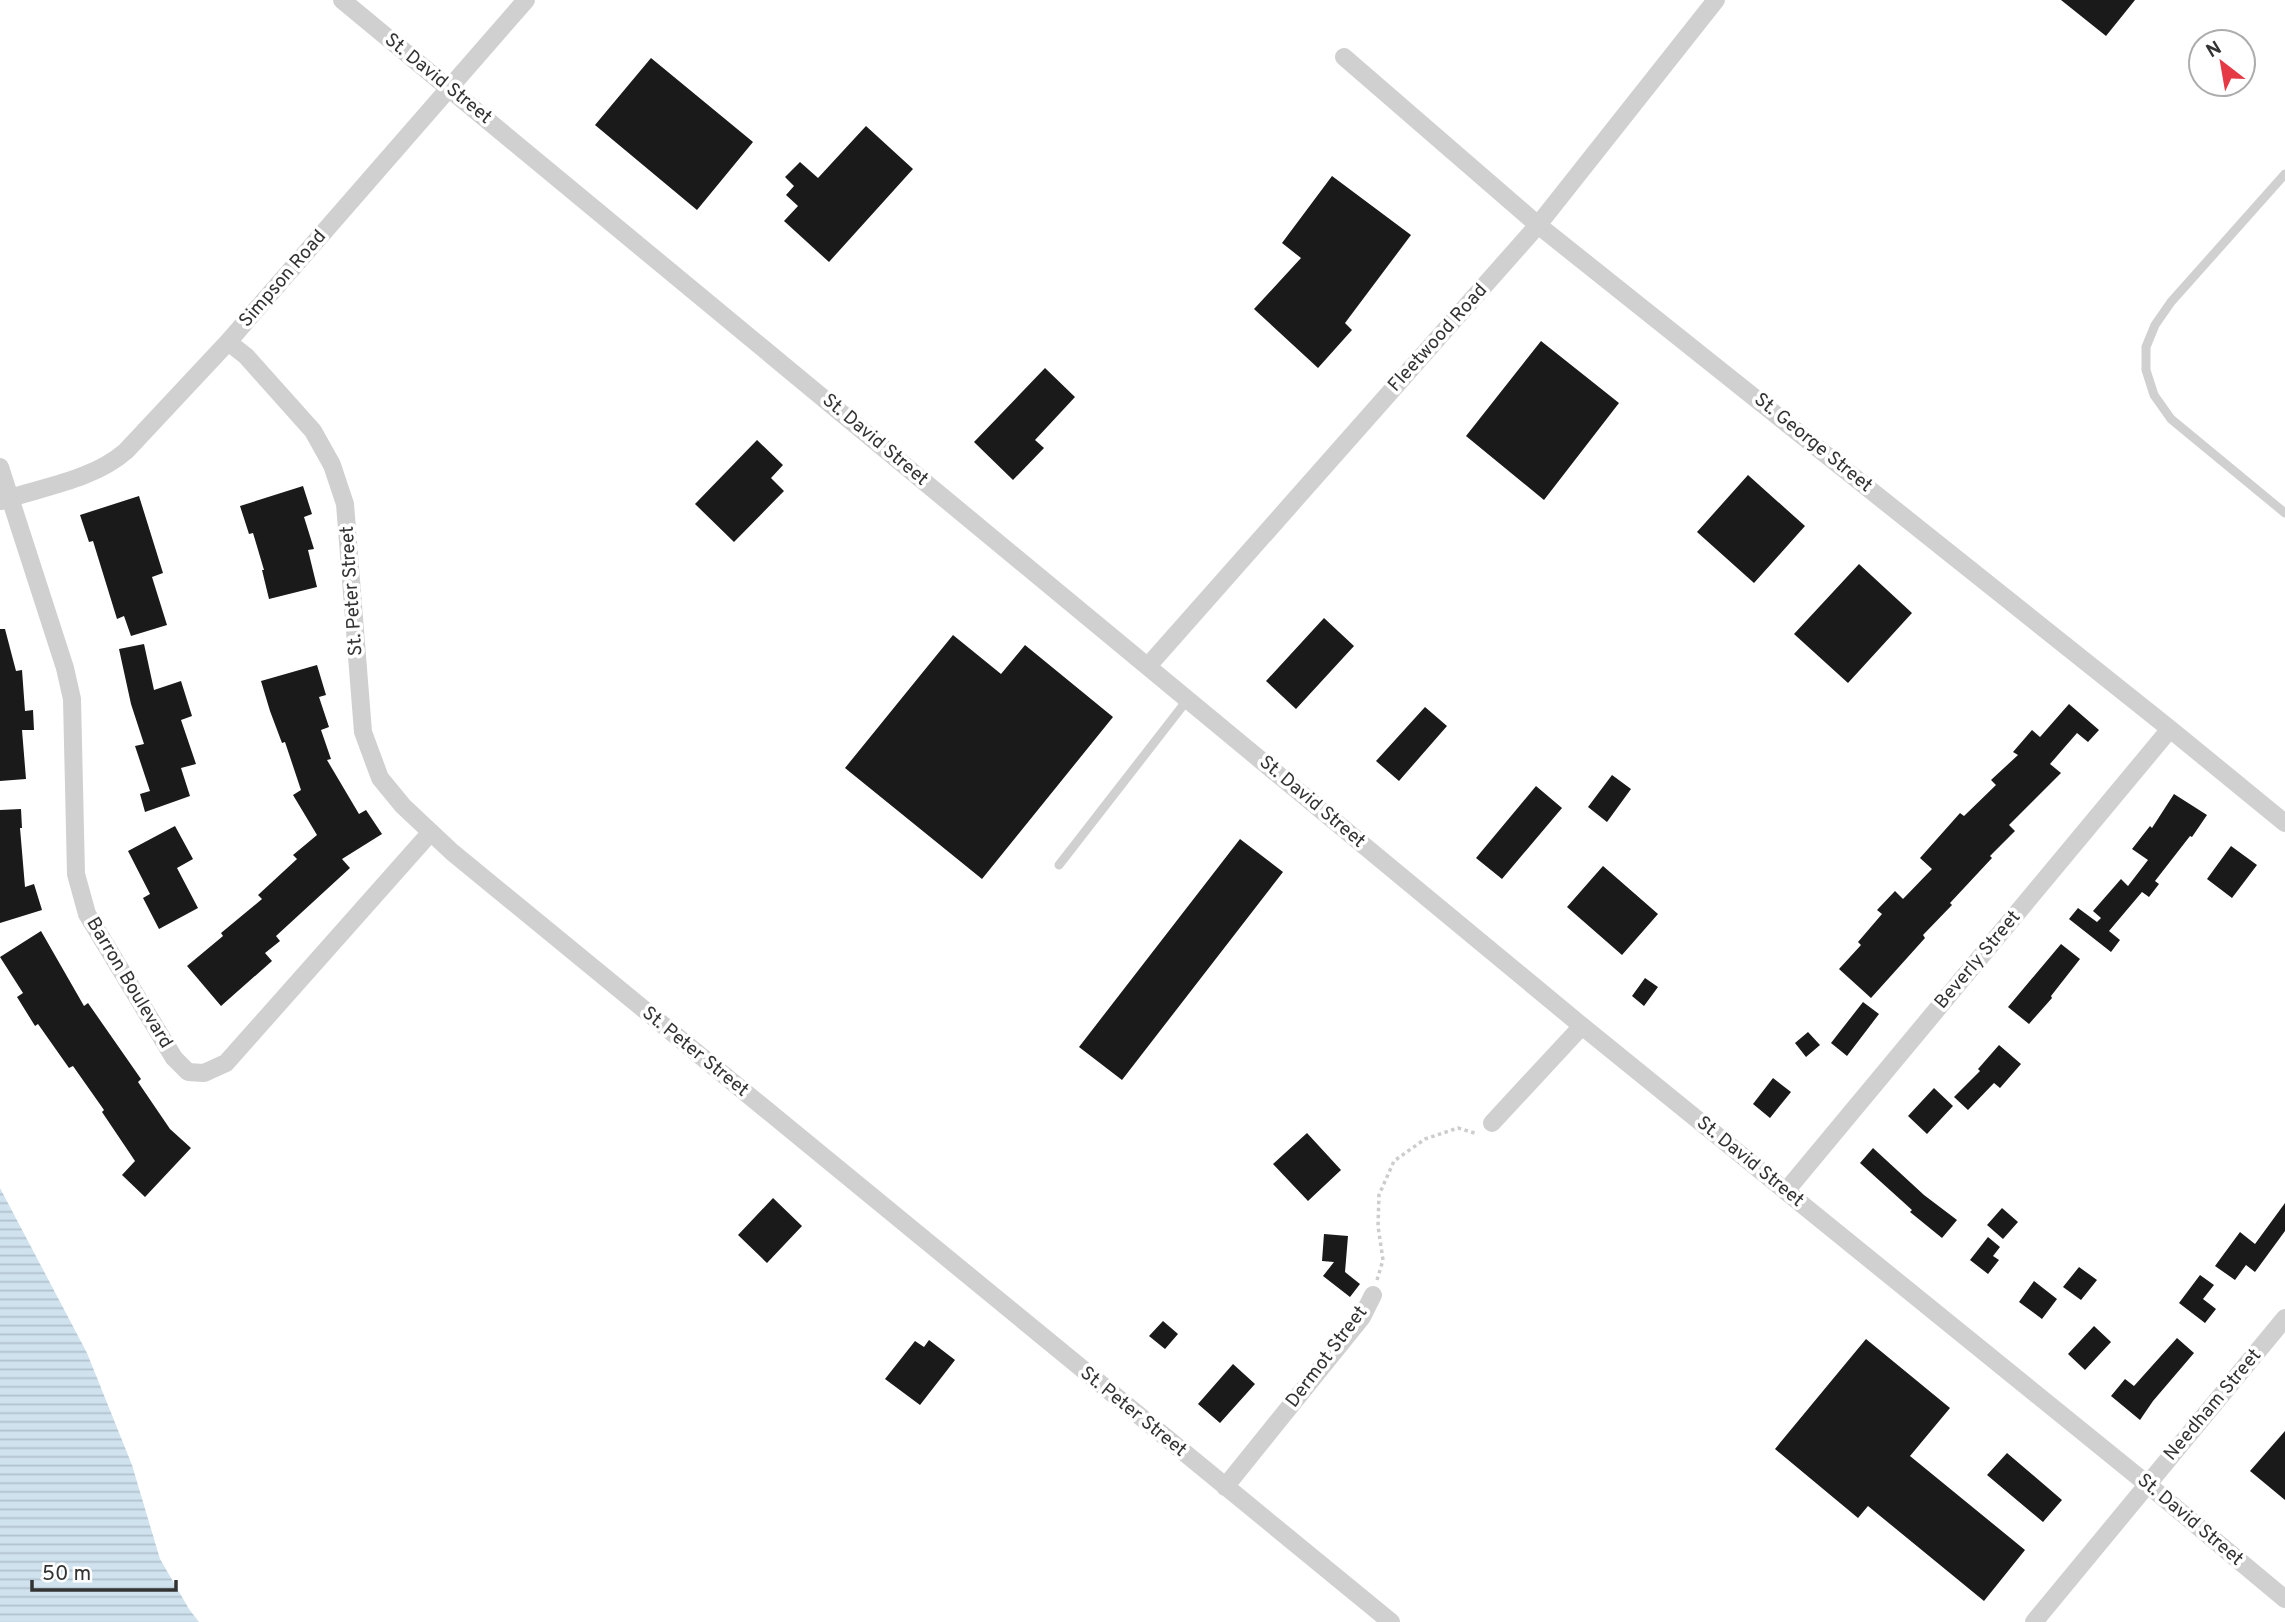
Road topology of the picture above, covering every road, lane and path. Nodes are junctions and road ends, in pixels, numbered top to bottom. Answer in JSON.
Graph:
{"nodes":[{"id":1,"x":342,"y":0,"type":"edge"},
{"id":2,"x":526,"y":0,"type":"edge"},
{"id":3,"x":1716,"y":0,"type":"edge"},
{"id":4,"x":1344,"y":57,"type":"dead end"},
{"id":5,"x":451,"y":88,"type":"junction"},
{"id":6,"x":2285,"y":174,"type":"edge"},
{"id":7,"x":1538,"y":225,"type":"junction"},
{"id":8,"x":228,"y":342,"type":"junction"},
{"id":9,"x":0,"y":467,"type":"edge"},
{"id":10,"x":5,"y":499,"type":"edge"},
{"id":11,"x":2285,"y":513,"type":"edge"},
{"id":12,"x":1148,"y":666,"type":"junction"},
{"id":13,"x":1188,"y":699,"type":"junction"},
{"id":14,"x":2170,"y":729,"type":"junction"},
{"id":15,"x":2285,"y":824,"type":"edge"},
{"id":16,"x":430,"y":832,"type":"junction"},
{"id":17,"x":1059,"y":865,"type":"dead end"},
{"id":18,"x":1582,"y":1026,"type":"junction"},
{"id":19,"x":1492,"y":1123,"type":"joint"},
{"id":20,"x":1786,"y":1191,"type":"junction"},
{"id":21,"x":1373,"y":1295,"type":"joint"},
{"id":22,"x":2285,"y":1318,"type":"edge"},
{"id":23,"x":2147,"y":1483,"type":"junction"},
{"id":24,"x":1225,"y":1487,"type":"junction"},
{"id":25,"x":2285,"y":1599,"type":"edge"},
{"id":26,"x":1391,"y":1622,"type":"edge"},
{"id":27,"x":2034,"y":1622,"type":"edge"}],
"edges":[{"from":1,"to":5,"type":"street","name":"St. David Street"},
{"from":2,"to":5,"type":"street","name":"Simpson Road"},
{"from":3,"to":7,"type":"street","name":"Fleetwood Road"},
{"from":4,"to":7,"type":"street","name":"St. George Street"},
{"from":5,"to":8,"type":"street","name":"Simpson Road"},
{"from":5,"to":12,"type":"street","name":"St. David Street"},
{"from":6,"to":11,"type":"lane"},
{"from":7,"to":12,"type":"street","name":"Fleetwood Road"},
{"from":7,"to":14,"type":"street","name":"St. George Street"},
{"from":8,"to":10,"type":"street","name":"Simpson Road"},
{"from":8,"to":16,"type":"street","name":"St. Peter Street"},
{"from":9,"to":10,"type":"street","name":"Barron Boulevard"},
{"from":10,"to":16,"type":"street","name":"Barron Boulevard"},
{"from":12,"to":13,"type":"street","name":"St. David Street"},
{"from":13,"to":17,"type":"lane"},
{"from":13,"to":18,"type":"street","name":"St. David Street"},
{"from":14,"to":15,"type":"street","name":"St. George Street"},
{"from":14,"to":20,"type":"street","name":"Beverly Street"},
{"from":16,"to":24,"type":"street","name":"St. Peter Street"},
{"from":18,"to":19,"type":"street"},
{"from":18,"to":20,"type":"street","name":"St. David Street"},
{"from":19,"to":21,"type":"path","name":"Dermot Street"},
{"from":20,"to":23,"type":"street","name":"St. David Street"},
{"from":21,"to":24,"type":"street","name":"Dermot Street"},
{"from":22,"to":23,"type":"street","name":"Needham Street"},
{"from":23,"to":25,"type":"street","name":"St. David Street"},
{"from":23,"to":27,"type":"street","name":"Needham Street"},
{"from":24,"to":26,"type":"street","name":"St. Peter Street"}]}
